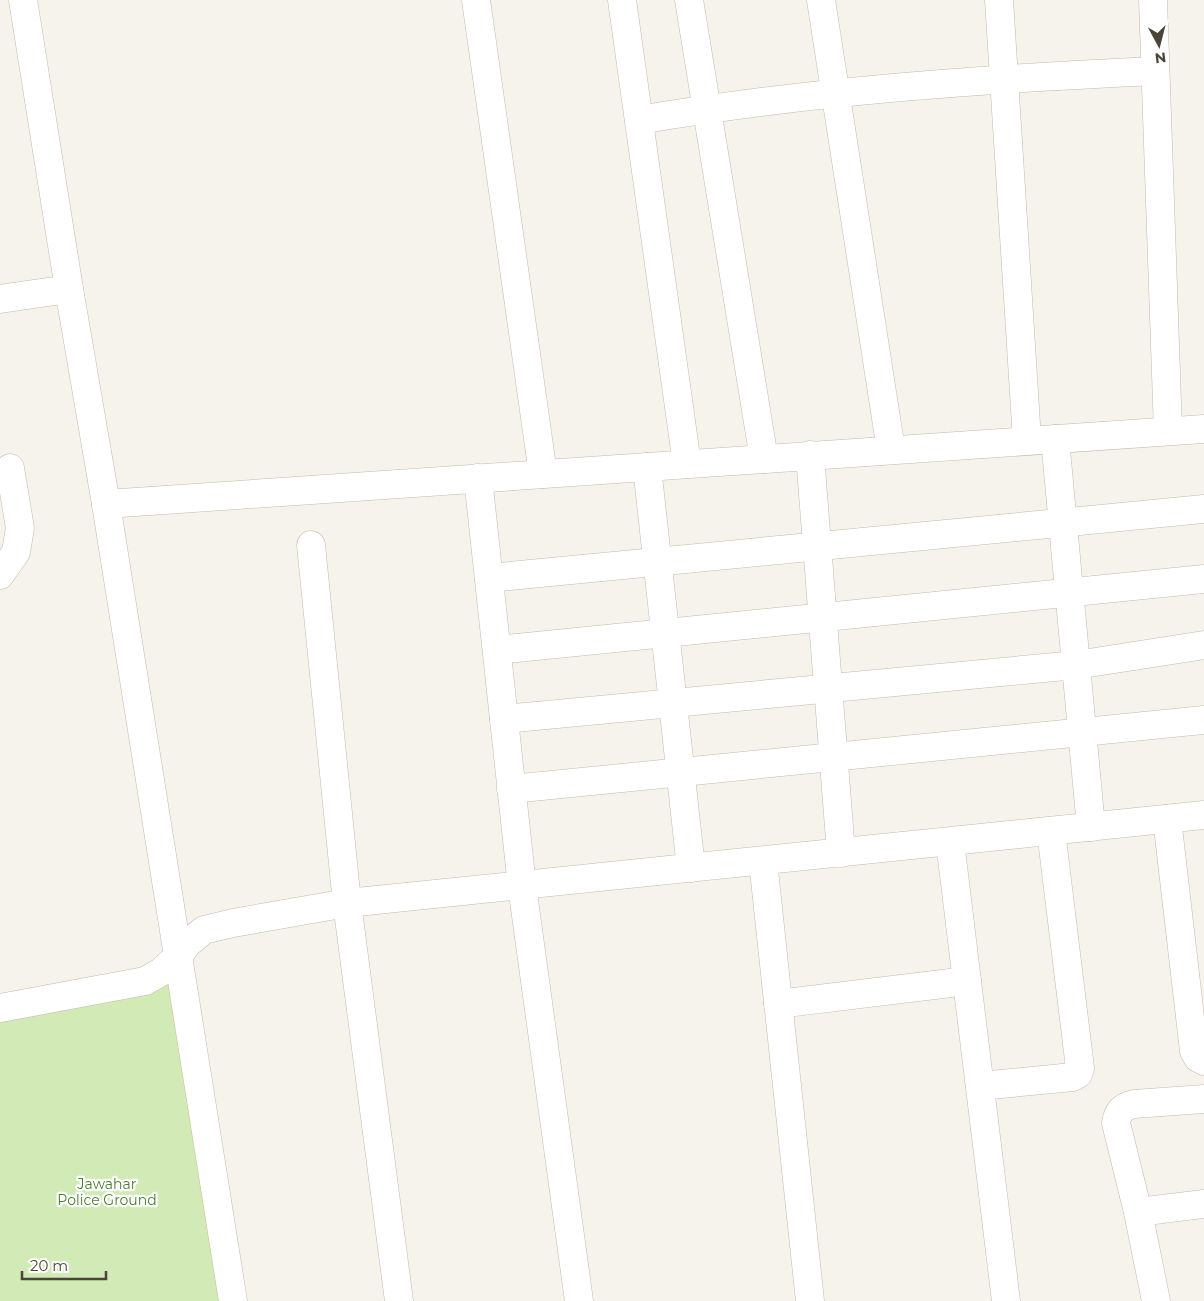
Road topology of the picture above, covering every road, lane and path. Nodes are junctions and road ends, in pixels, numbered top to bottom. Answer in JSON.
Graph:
{"nodes":[{"id":1,"x":23,"y":0,"type":"edge"},
{"id":2,"x":476,"y":0,"type":"edge"},
{"id":3,"x":622,"y":0,"type":"edge"},
{"id":4,"x":690,"y":0,"type":"edge"},
{"id":5,"x":821,"y":0,"type":"edge"},
{"id":6,"x":999,"y":0,"type":"edge"},
{"id":7,"x":1152,"y":0,"type":"edge"},
{"id":8,"x":1155,"y":71,"type":"junction"},
{"id":9,"x":1004,"y":78,"type":"junction"},
{"id":10,"x":836,"y":93,"type":"junction"},
{"id":11,"x":707,"y":108,"type":"junction"},
{"id":12,"x":639,"y":120,"type":"junction"},
{"id":13,"x":69,"y":289,"type":"junction"},
{"id":14,"x":0,"y":299,"type":"edge"},
{"id":15,"x":1204,"y":429,"type":"edge"},
{"id":16,"x":1168,"y":431,"type":"junction"},
{"id":17,"x":1054,"y":439,"type":"junction"},
{"id":18,"x":1027,"y":440,"type":"junction"},
{"id":19,"x":890,"y":450,"type":"junction"},
{"id":20,"x":810,"y":455,"type":"junction"},
{"id":21,"x":764,"y":459,"type":"junction"},
{"id":22,"x":687,"y":464,"type":"junction"},
{"id":23,"x":646,"y":466,"type":"junction"},
{"id":24,"x":10,"y":468,"type":"dead end"},
{"id":25,"x":543,"y":474,"type":"junction"},
{"id":26,"x":478,"y":478,"type":"junction"},
{"id":27,"x":106,"y":504,"type":"junction"},
{"id":28,"x":1204,"y":509,"type":"edge"},
{"id":29,"x":1062,"y":522,"type":"junction"},
{"id":30,"x":311,"y":545,"type":"dead end"},
{"id":31,"x":817,"y":546,"type":"junction"},
{"id":32,"x":657,"y":561,"type":"junction"},
{"id":33,"x":0,"y":575,"type":"edge"},
{"id":34,"x":489,"y":578,"type":"junction"},
{"id":35,"x":1204,"y":579,"type":"edge"},
{"id":36,"x":1069,"y":593,"type":"junction"},
{"id":37,"x":822,"y":617,"type":"junction"},
{"id":38,"x":665,"y":633,"type":"junction"},
{"id":39,"x":1204,"y":645,"type":"edge"},
{"id":40,"x":497,"y":650,"type":"junction"},
{"id":41,"x":1076,"y":665,"type":"junction"},
{"id":42,"x":828,"y":688,"type":"junction"},
{"id":43,"x":673,"y":703,"type":"junction"},
{"id":44,"x":504,"y":719,"type":"junction"},
{"id":45,"x":1204,"y":720,"type":"edge"},
{"id":46,"x":1082,"y":732,"type":"junction"},
{"id":47,"x":833,"y":757,"type":"junction"},
{"id":48,"x":681,"y":772,"type":"junction"},
{"id":49,"x":511,"y":789,"type":"junction"},
{"id":50,"x":1204,"y":815,"type":"edge"},
{"id":51,"x":1167,"y":819,"type":"junction"},
{"id":52,"x":1091,"y":827,"type":"junction"},
{"id":53,"x":1052,"y":831,"type":"junction"},
{"id":54,"x":950,"y":842,"type":"junction"},
{"id":55,"x":841,"y":853,"type":"junction"},
{"id":56,"x":763,"y":861,"type":"junction"},
{"id":57,"x":692,"y":868,"type":"junction"},
{"id":58,"x":522,"y":886,"type":"junction"},
{"id":59,"x":346,"y":903,"type":"junction"},
{"id":60,"x":178,"y":956,"type":"junction"},
{"id":61,"x":967,"y":980,"type":"junction"},
{"id":62,"x":778,"y":1004,"type":"junction"},
{"id":63,"x":0,"y":1008,"type":"edge"},
{"id":64,"x":1204,"y":1061,"type":"edge"},
{"id":65,"x":980,"y":1086,"type":"junction"},
{"id":66,"x":1204,"y":1099,"type":"edge"},
{"id":67,"x":1204,"y":1204,"type":"edge"},
{"id":68,"x":1138,"y":1212,"type":"junction"},
{"id":69,"x":233,"y":1301,"type":"edge"},
{"id":70,"x":399,"y":1301,"type":"edge"},
{"id":71,"x":579,"y":1301,"type":"edge"},
{"id":72,"x":810,"y":1301,"type":"edge"},
{"id":73,"x":1006,"y":1301,"type":"edge"},
{"id":74,"x":1156,"y":1301,"type":"edge"}],
"edges":[{"from":1,"to":13,"type":"street"},
{"from":2,"to":25,"type":"street"},
{"from":3,"to":12,"type":"street"},
{"from":4,"to":11,"type":"street"},
{"from":5,"to":10,"type":"street"},
{"from":6,"to":9,"type":"street"},
{"from":7,"to":8,"type":"street"},
{"from":8,"to":9,"type":"street"},
{"from":8,"to":16,"type":"street"},
{"from":9,"to":10,"type":"street"},
{"from":9,"to":18,"type":"street"},
{"from":10,"to":11,"type":"street"},
{"from":10,"to":19,"type":"street"},
{"from":11,"to":12,"type":"street"},
{"from":11,"to":21,"type":"street"},
{"from":12,"to":22,"type":"street"},
{"from":13,"to":14,"type":"street"},
{"from":13,"to":27,"type":"street"},
{"from":15,"to":16,"type":"street"},
{"from":16,"to":17,"type":"street"},
{"from":17,"to":18,"type":"street"},
{"from":17,"to":29,"type":"street"},
{"from":18,"to":19,"type":"street"},
{"from":19,"to":20,"type":"street"},
{"from":20,"to":21,"type":"street"},
{"from":20,"to":31,"type":"street"},
{"from":21,"to":22,"type":"street"},
{"from":22,"to":23,"type":"street"},
{"from":23,"to":25,"type":"street"},
{"from":23,"to":32,"type":"street"},
{"from":24,"to":33,"type":"street"},
{"from":25,"to":26,"type":"street"},
{"from":26,"to":27,"type":"street"},
{"from":26,"to":34,"type":"street"},
{"from":27,"to":60,"type":"street"},
{"from":28,"to":29,"type":"street"},
{"from":29,"to":31,"type":"street"},
{"from":29,"to":36,"type":"street"},
{"from":30,"to":59,"type":"street"},
{"from":31,"to":32,"type":"street"},
{"from":31,"to":37,"type":"street"},
{"from":32,"to":34,"type":"street"},
{"from":32,"to":38,"type":"street"},
{"from":34,"to":40,"type":"street"},
{"from":35,"to":36,"type":"street"},
{"from":36,"to":37,"type":"street"},
{"from":36,"to":41,"type":"street"},
{"from":37,"to":38,"type":"street"},
{"from":37,"to":42,"type":"street"},
{"from":38,"to":40,"type":"street"},
{"from":38,"to":43,"type":"street"},
{"from":39,"to":41,"type":"street"},
{"from":40,"to":44,"type":"street"},
{"from":41,"to":42,"type":"street"},
{"from":41,"to":46,"type":"street"},
{"from":42,"to":43,"type":"street"},
{"from":42,"to":47,"type":"street"},
{"from":43,"to":44,"type":"street"},
{"from":43,"to":48,"type":"street"},
{"from":44,"to":49,"type":"street"},
{"from":45,"to":46,"type":"street"},
{"from":46,"to":47,"type":"street"},
{"from":46,"to":52,"type":"street"},
{"from":47,"to":48,"type":"street"},
{"from":47,"to":55,"type":"street"},
{"from":48,"to":49,"type":"street"},
{"from":48,"to":57,"type":"street"},
{"from":49,"to":58,"type":"street"},
{"from":50,"to":51,"type":"street"},
{"from":51,"to":52,"type":"street"},
{"from":51,"to":64,"type":"street"},
{"from":52,"to":53,"type":"street"},
{"from":53,"to":54,"type":"street"},
{"from":53,"to":65,"type":"street"},
{"from":54,"to":55,"type":"street"},
{"from":54,"to":61,"type":"street"},
{"from":55,"to":56,"type":"street"},
{"from":56,"to":57,"type":"street"},
{"from":56,"to":62,"type":"street"},
{"from":57,"to":58,"type":"street"},
{"from":58,"to":59,"type":"street"},
{"from":58,"to":71,"type":"street"},
{"from":59,"to":60,"type":"street"},
{"from":59,"to":70,"type":"street"},
{"from":60,"to":63,"type":"street"},
{"from":60,"to":69,"type":"street"},
{"from":61,"to":62,"type":"street"},
{"from":61,"to":65,"type":"street"},
{"from":62,"to":72,"type":"street"},
{"from":65,"to":73,"type":"street"},
{"from":66,"to":68,"type":"street"},
{"from":67,"to":68,"type":"street"},
{"from":68,"to":74,"type":"street"}]}
